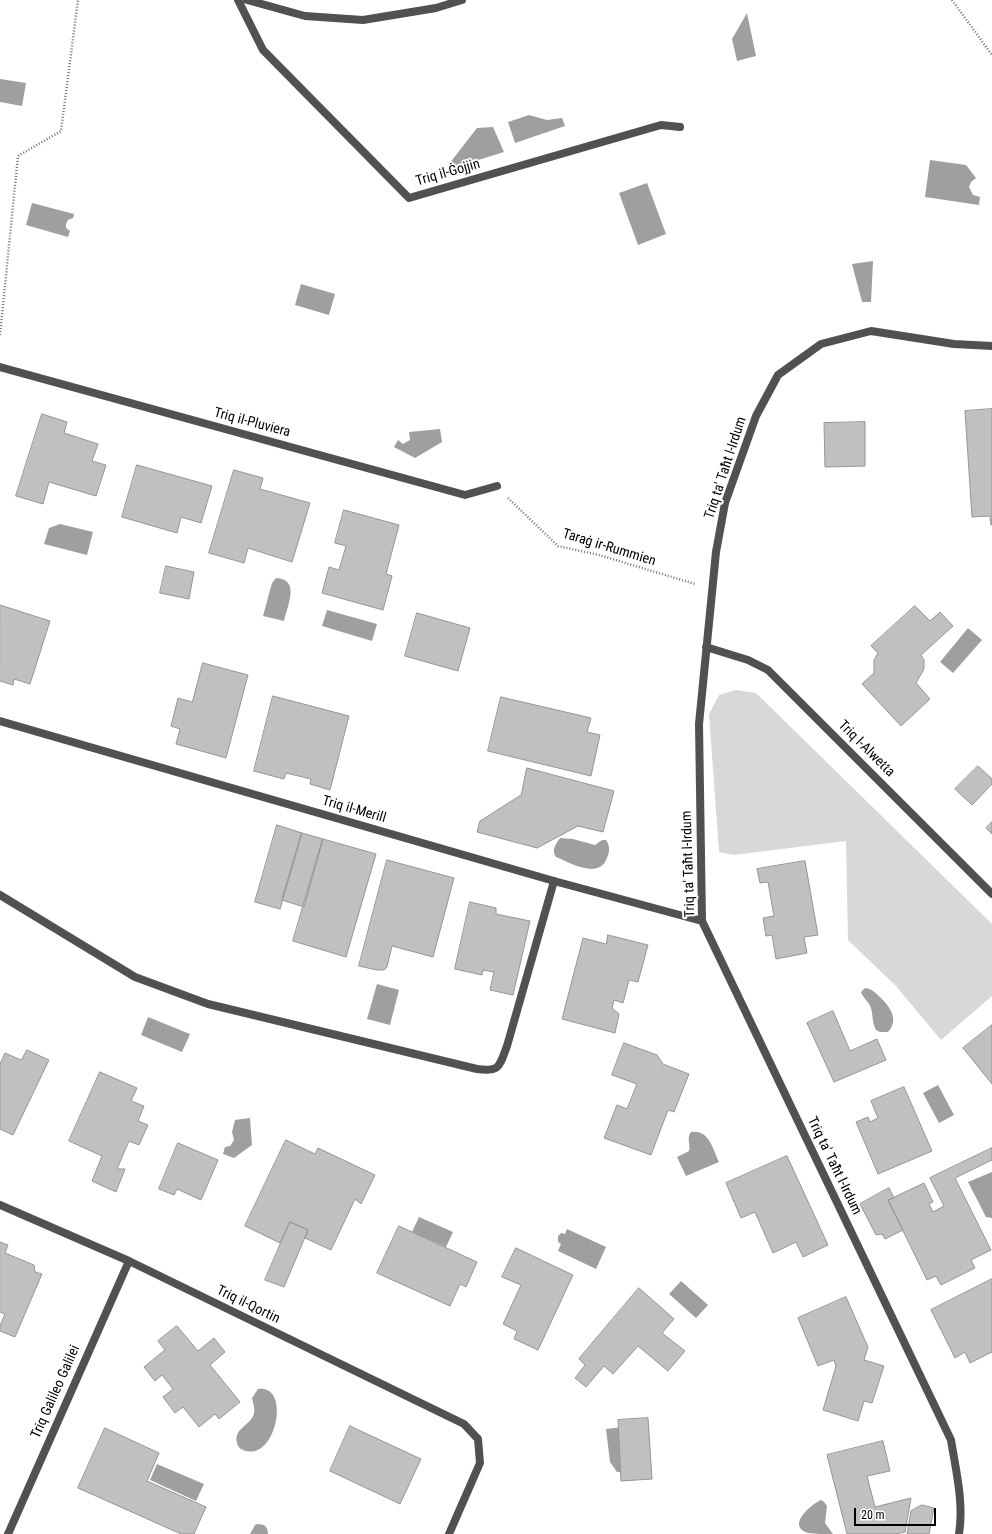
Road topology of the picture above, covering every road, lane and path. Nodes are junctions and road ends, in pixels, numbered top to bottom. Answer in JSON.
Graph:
{"nodes":[{"id":1,"x":78,"y":0,"type":"edge"},
{"id":2,"x":238,"y":0,"type":"edge"},
{"id":3,"x":247,"y":0,"type":"edge"},
{"id":4,"x":462,"y":0,"type":"edge"},
{"id":5,"x":952,"y":0,"type":"edge"},
{"id":6,"x":992,"y":55,"type":"edge"},
{"id":7,"x":680,"y":127,"type":"dead end"},
{"id":8,"x":0,"y":335,"type":"edge"},
{"id":9,"x":992,"y":346,"type":"edge"},
{"id":10,"x":0,"y":368,"type":"edge"},
{"id":11,"x":496,"y":486,"type":"joint"},
{"id":12,"x":712,"y":590,"type":"junction"},
{"id":13,"x":706,"y":647,"type":"junction"},
{"id":14,"x":0,"y":721,"type":"edge"},
{"id":15,"x":554,"y":881,"type":"junction"},
{"id":16,"x":992,"y":894,"type":"edge"},
{"id":17,"x":0,"y":895,"type":"edge"},
{"id":18,"x":702,"y":921,"type":"junction"},
{"id":19,"x":0,"y":1205,"type":"edge"},
{"id":20,"x":129,"y":1261,"type":"junction"},
{"id":21,"x":8,"y":1534,"type":"edge"},
{"id":22,"x":449,"y":1534,"type":"edge"},
{"id":23,"x":959,"y":1534,"type":"edge"}],
"edges":[{"from":1,"to":8,"type":"path"},
{"from":2,"to":7,"type":"street","name":"Triq il-Ġojjin"},
{"from":3,"to":4,"type":"street"},
{"from":5,"to":6,"type":"path"},
{"from":9,"to":12,"type":"street","name":"Triq ta' Taħt l-Irdum"},
{"from":10,"to":11,"type":"street","name":"Triq il-Pluviera"},
{"from":11,"to":12,"type":"path","name":"Taraġ ir-Rummien"},
{"from":12,"to":13,"type":"street","name":"Triq ta' Taħt l-Irdum"},
{"from":13,"to":16,"type":"street","name":"Triq l-Alwetta"},
{"from":13,"to":18,"type":"street","name":"Triq ta' Taħt l-Irdum"},
{"from":14,"to":15,"type":"street","name":"Triq il-Merill"},
{"from":15,"to":17,"type":"street"},
{"from":15,"to":18,"type":"street","name":"Triq il-Merill"},
{"from":18,"to":23,"type":"street","name":"Triq ta' Taħt l-Irdum"},
{"from":19,"to":20,"type":"street","name":"Triq il-Qortin"},
{"from":20,"to":21,"type":"street","name":"Triq Galileo Galilei"},
{"from":20,"to":22,"type":"street","name":"Triq il-Qortin"}]}
